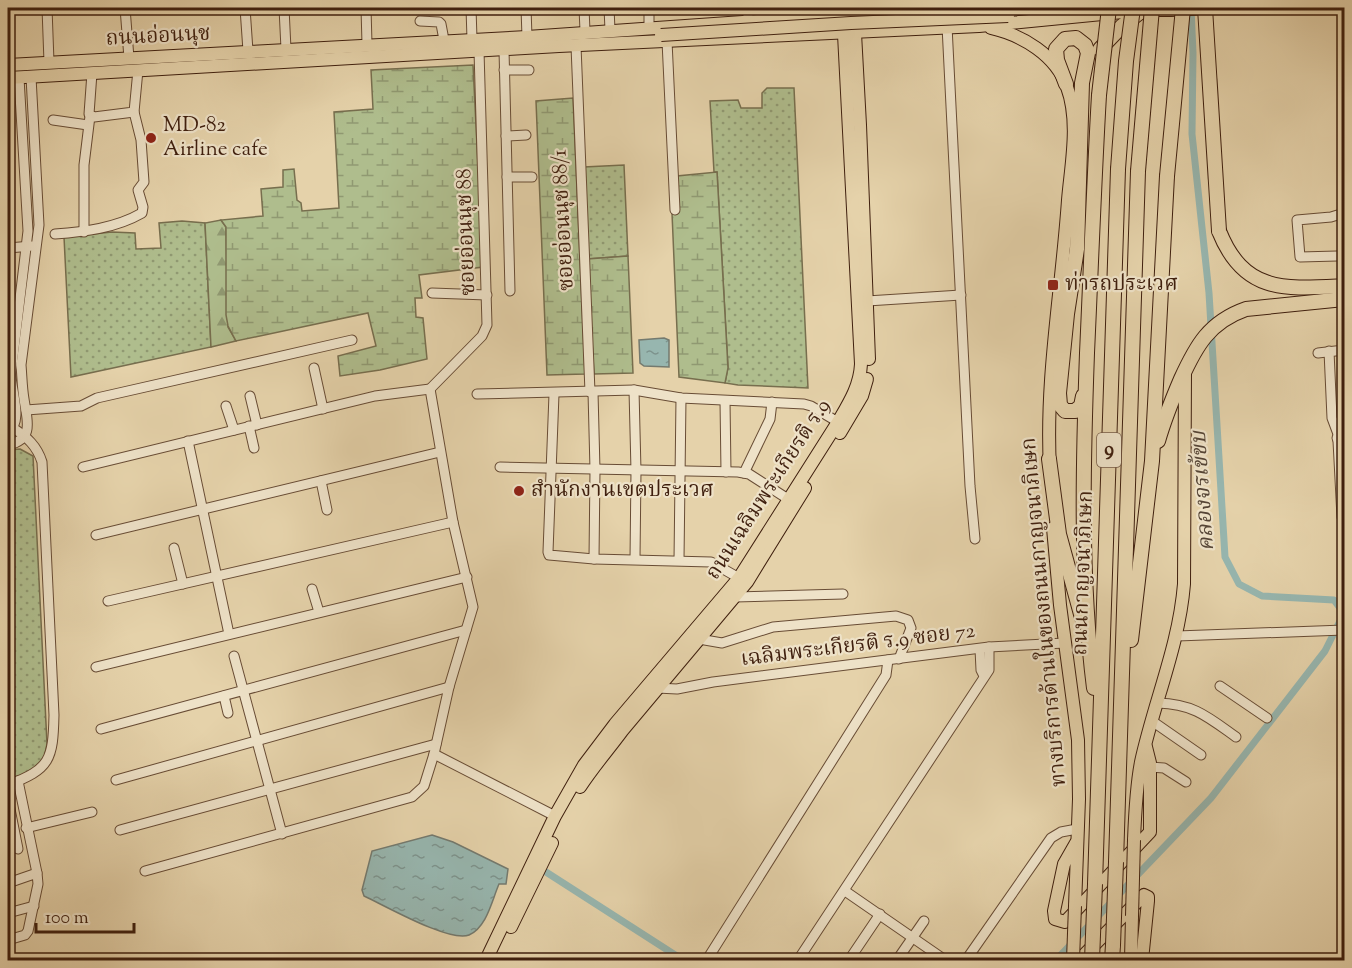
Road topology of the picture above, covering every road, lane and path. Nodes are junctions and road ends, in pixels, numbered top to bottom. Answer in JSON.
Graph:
{"nodes":[{"id":1,"x":47,"y":8,"type":"edge"},
{"id":2,"x":125,"y":8,"type":"edge"},
{"id":3,"x":245,"y":8,"type":"edge"},
{"id":4,"x":284,"y":8,"type":"edge"},
{"id":5,"x":366,"y":8,"type":"edge"},
{"id":6,"x":471,"y":8,"type":"edge"},
{"id":7,"x":526,"y":8,"type":"edge"},
{"id":8,"x":584,"y":8,"type":"edge"},
{"id":9,"x":609,"y":8,"type":"edge"},
{"id":10,"x":649,"y":8,"type":"edge"},
{"id":11,"x":944,"y":8,"type":"edge"},
{"id":12,"x":1143,"y":8,"type":"edge"},
{"id":13,"x":1206,"y":8,"type":"edge"},
{"id":14,"x":1340,"y":8,"type":"edge"},
{"id":15,"x":898,"y":9,"type":"edge"},
{"id":16,"x":1177,"y":9,"type":"edge"},
{"id":17,"x":1080,"y":10,"type":"edge"},
{"id":18,"x":1344,"y":10,"type":"edge"},
{"id":19,"x":848,"y":11,"type":"edge"},
{"id":20,"x":1106,"y":11,"type":"edge"},
{"id":21,"x":882,"y":12,"type":"junction"},
{"id":22,"x":748,"y":14,"type":"edge"},
{"id":23,"x":814,"y":17,"type":"junction"},
{"id":24,"x":420,"y":21,"type":"dead end"},
{"id":25,"x":947,"y":26,"type":"junction"},
{"id":26,"x":979,"y":26,"type":"junction"},
{"id":27,"x":649,"y":27,"type":"junction"},
{"id":28,"x":882,"y":29,"type":"junction"},
{"id":29,"x":610,"y":30,"type":"junction"},
{"id":30,"x":849,"y":32,"type":"junction"},
{"id":31,"x":815,"y":34,"type":"junction"},
{"id":32,"x":588,"y":35,"type":"junction"},
{"id":33,"x":527,"y":37,"type":"junction"},
{"id":34,"x":664,"y":38,"type":"junction"},
{"id":35,"x":472,"y":39,"type":"junction"},
{"id":36,"x":560,"y":39,"type":"junction"},
{"id":37,"x":444,"y":40,"type":"junction"},
{"id":38,"x":367,"y":44,"type":"junction"},
{"id":39,"x":576,"y":46,"type":"junction"},
{"id":40,"x":286,"y":49,"type":"junction"},
{"id":41,"x":504,"y":50,"type":"junction"},
{"id":42,"x":248,"y":51,"type":"junction"},
{"id":43,"x":479,"y":51,"type":"junction"},
{"id":44,"x":129,"y":58,"type":"junction"},
{"id":45,"x":49,"y":62,"type":"junction"},
{"id":46,"x":18,"y":64,"type":"edge"},
{"id":47,"x":138,"y":70,"type":"junction"},
{"id":48,"x":504,"y":70,"type":"junction"},
{"id":49,"x":529,"y":70,"type":"dead end"},
{"id":50,"x":92,"y":73,"type":"junction"},
{"id":51,"x":1084,"y":74,"type":"junction"},
{"id":52,"x":19,"y":78,"type":"edge"},
{"id":53,"x":1066,"y":84,"type":"junction"},
{"id":54,"x":134,"y":112,"type":"junction"},
{"id":55,"x":53,"y":120,"type":"dead end"},
{"id":56,"x":89,"y":121,"type":"junction"},
{"id":57,"x":526,"y":135,"type":"dead end"},
{"id":58,"x":506,"y":136,"type":"junction"},
{"id":59,"x":507,"y":177,"type":"junction"},
{"id":60,"x":532,"y":177,"type":"dead end"},
{"id":61,"x":675,"y":210,"type":"dead end"},
{"id":62,"x":1344,"y":213,"type":"edge"},
{"id":63,"x":84,"y":232,"type":"junction"},
{"id":64,"x":55,"y":234,"type":"dead end"},
{"id":65,"x":27,"y":246,"type":"junction"},
{"id":66,"x":37,"y":247,"type":"junction"},
{"id":67,"x":8,"y":248,"type":"edge"},
{"id":68,"x":1337,"y":256,"type":"dead end"},
{"id":69,"x":1344,"y":286,"type":"edge"},
{"id":70,"x":510,"y":291,"type":"dead end"},
{"id":71,"x":432,"y":294,"type":"dead end"},
{"id":72,"x":487,"y":295,"type":"junction"},
{"id":73,"x":961,"y":295,"type":"junction"},
{"id":74,"x":1307,"y":295,"type":"junction"},
{"id":75,"x":1344,"y":299,"type":"edge"},
{"id":76,"x":867,"y":301,"type":"junction"},
{"id":77,"x":352,"y":340,"type":"dead end"},
{"id":78,"x":1344,"y":350,"type":"edge"},
{"id":79,"x":1329,"y":351,"type":"junction"},
{"id":80,"x":1318,"y":352,"type":"dead end"},
{"id":81,"x":1087,"y":355,"type":"junction"},
{"id":82,"x":314,"y":368,"type":"dead end"},
{"id":83,"x":1185,"y":370,"type":"junction"},
{"id":84,"x":430,"y":389,"type":"junction"},
{"id":85,"x":634,"y":390,"type":"junction"},
{"id":86,"x":591,"y":392,"type":"junction"},
{"id":87,"x":477,"y":394,"type":"dead end"},
{"id":88,"x":554,"y":394,"type":"junction"},
{"id":89,"x":250,"y":396,"type":"dead end"},
{"id":90,"x":681,"y":398,"type":"junction"},
{"id":91,"x":725,"y":401,"type":"junction"},
{"id":92,"x":772,"y":402,"type":"junction"},
{"id":93,"x":226,"y":406,"type":"dead end"},
{"id":94,"x":322,"y":409,"type":"junction"},
{"id":95,"x":26,"y":410,"type":"junction"},
{"id":96,"x":838,"y":422,"type":"junction"},
{"id":97,"x":253,"y":426,"type":"junction"},
{"id":98,"x":10,"y":430,"type":"edge"},
{"id":99,"x":234,"y":430,"type":"junction"},
{"id":100,"x":25,"y":435,"type":"junction"},
{"id":101,"x":1341,"y":438,"type":"edge"},
{"id":102,"x":188,"y":441,"type":"junction"},
{"id":103,"x":8,"y":446,"type":"edge"},
{"id":104,"x":254,"y":448,"type":"dead end"},
{"id":105,"x":440,"y":452,"type":"junction"},
{"id":106,"x":1049,"y":459,"type":"junction"},
{"id":107,"x":1152,"y":461,"type":"junction"},
{"id":108,"x":83,"y":467,"type":"dead end"},
{"id":109,"x":500,"y":467,"type":"dead end"},
{"id":110,"x":551,"y":469,"type":"junction"},
{"id":111,"x":595,"y":470,"type":"junction"},
{"id":112,"x":636,"y":471,"type":"junction"},
{"id":113,"x":681,"y":471,"type":"junction"},
{"id":114,"x":726,"y":472,"type":"junction"},
{"id":115,"x":744,"y":472,"type":"junction"},
{"id":116,"x":321,"y":481,"type":"junction"},
{"id":117,"x":788,"y":499,"type":"junction"},
{"id":118,"x":202,"y":509,"type":"junction"},
{"id":119,"x":327,"y":510,"type":"dead end"},
{"id":120,"x":1344,"y":520,"type":"edge"},
{"id":121,"x":453,"y":522,"type":"junction"},
{"id":122,"x":96,"y":535,"type":"dead end"},
{"id":123,"x":975,"y":539,"type":"dead end"},
{"id":124,"x":174,"y":548,"type":"dead end"},
{"id":125,"x":594,"y":559,"type":"junction"},
{"id":126,"x":635,"y":559,"type":"junction"},
{"id":127,"x":679,"y":560,"type":"junction"},
{"id":128,"x":217,"y":576,"type":"junction"},
{"id":129,"x":467,"y":577,"type":"junction"},
{"id":130,"x":739,"y":578,"type":"junction"},
{"id":131,"x":183,"y":584,"type":"junction"},
{"id":132,"x":312,"y":589,"type":"dead end"},
{"id":133,"x":843,"y":594,"type":"dead end"},
{"id":134,"x":735,"y":597,"type":"junction"},
{"id":135,"x":108,"y":601,"type":"dead end"},
{"id":136,"x":319,"y":612,"type":"junction"},
{"id":137,"x":466,"y":630,"type":"junction"},
{"id":138,"x":1344,"y":630,"type":"edge"},
{"id":139,"x":229,"y":634,"type":"junction"},
{"id":140,"x":1177,"y":636,"type":"junction"},
{"id":141,"x":699,"y":639,"type":"junction"},
{"id":142,"x":1088,"y":640,"type":"junction"},
{"id":143,"x":1065,"y":643,"type":"junction"},
{"id":144,"x":984,"y":648,"type":"junction"},
{"id":145,"x":234,"y":657,"type":"dead end"},
{"id":146,"x":899,"y":659,"type":"junction"},
{"id":147,"x":888,"y":660,"type":"junction"},
{"id":148,"x":96,"y":667,"type":"dead end"},
{"id":149,"x":1220,"y":686,"type":"dead end"},
{"id":150,"x":449,"y":687,"type":"junction"},
{"id":151,"x":657,"y":688,"type":"junction"},
{"id":152,"x":242,"y":691,"type":"junction"},
{"id":153,"x":224,"y":696,"type":"junction"},
{"id":154,"x":1158,"y":703,"type":"junction"},
{"id":155,"x":1120,"y":706,"type":"junction"},
{"id":156,"x":228,"y":713,"type":"dead end"},
{"id":157,"x":1267,"y":718,"type":"dead end"},
{"id":158,"x":1152,"y":721,"type":"junction"},
{"id":159,"x":101,"y":729,"type":"dead end"},
{"id":160,"x":1100,"y":732,"type":"junction"},
{"id":161,"x":1236,"y":737,"type":"dead end"},
{"id":162,"x":257,"y":741,"type":"junction"},
{"id":163,"x":436,"y":744,"type":"junction"},
{"id":164,"x":1145,"y":746,"type":"junction"},
{"id":165,"x":434,"y":754,"type":"junction"},
{"id":166,"x":1202,"y":755,"type":"dead end"},
{"id":167,"x":1150,"y":767,"type":"junction"},
{"id":168,"x":116,"y":780,"type":"dead end"},
{"id":169,"x":18,"y":781,"type":"junction"},
{"id":170,"x":1186,"y":782,"type":"dead end"},
{"id":171,"x":8,"y":784,"type":"edge"},
{"id":172,"x":271,"y":790,"type":"junction"},
{"id":173,"x":8,"y":799,"type":"edge"},
{"id":174,"x":92,"y":812,"type":"dead end"},
{"id":175,"x":555,"y":816,"type":"junction"},
{"id":176,"x":26,"y":828,"type":"junction"},
{"id":177,"x":120,"y":830,"type":"dead end"},
{"id":178,"x":1077,"y":830,"type":"junction"},
{"id":179,"x":282,"y":834,"type":"junction"},
{"id":180,"x":1076,"y":843,"type":"junction"},
{"id":181,"x":18,"y":849,"type":"dead end"},
{"id":182,"x":145,"y":870,"type":"dead end"},
{"id":183,"x":37,"y":873,"type":"junction"},
{"id":184,"x":8,"y":883,"type":"edge"},
{"id":185,"x":845,"y":891,"type":"junction"},
{"id":186,"x":34,"y":906,"type":"junction"},
{"id":187,"x":8,"y":913,"type":"edge"},
{"id":188,"x":880,"y":915,"type":"junction"},
{"id":189,"x":924,"y":921,"type":"dead end"},
{"id":190,"x":912,"y":937,"type":"junction"},
{"id":191,"x":8,"y":940,"type":"edge"},
{"id":192,"x":708,"y":958,"type":"dead end"},
{"id":193,"x":486,"y":960,"type":"edge"},
{"id":194,"x":495,"y":960,"type":"edge"},
{"id":195,"x":798,"y":960,"type":"edge"},
{"id":196,"x":849,"y":960,"type":"edge"},
{"id":197,"x":897,"y":960,"type":"edge"},
{"id":198,"x":945,"y":960,"type":"edge"},
{"id":199,"x":966,"y":960,"type":"edge"},
{"id":200,"x":1073,"y":960,"type":"edge"},
{"id":201,"x":1079,"y":960,"type":"edge"},
{"id":202,"x":1092,"y":960,"type":"edge"},
{"id":203,"x":1112,"y":960,"type":"edge"},
{"id":204,"x":1131,"y":960,"type":"edge"},
{"id":205,"x":1142,"y":960,"type":"edge"}],
"edges":[{"from":1,"to":45,"type":"street"},
{"from":2,"to":44,"type":"street"},
{"from":3,"to":42,"type":"street"},
{"from":4,"to":40,"type":"street"},
{"from":5,"to":38,"type":"street"},
{"from":6,"to":35,"type":"street"},
{"from":7,"to":33,"type":"street"},
{"from":8,"to":32,"type":"street"},
{"from":9,"to":29,"type":"street"},
{"from":10,"to":27,"type":"street"},
{"from":11,"to":15,"type":"main road","name":"ถนนอ่อนนุช"},
{"from":12,"to":16,"type":"main road","name":"ถนนอ่อนนุช"},
{"from":12,"to":20,"type":"main road","name":"ถนนอ่อนนุช"},
{"from":12,"to":51,"type":"highway"},
{"from":12,"to":155,"type":"highway","name":"ถนนกาญจนาภิเษก","number":"9","bridge":true},
{"from":12,"to":160,"type":"highway","name":"ถนนกาญจนาภิเษก","number":"9","bridge":true},
{"from":13,"to":16,"type":"main road","name":"ถนนอ่อนนุช","bridge":true},
{"from":13,"to":74,"type":"highway","bridge":true},
{"from":14,"to":18,"type":"main road"},
{"from":15,"to":21,"type":"main road","name":"ถนนอ่อนนุช"},
{"from":16,"to":107,"type":"highway","bridge":true},
{"from":17,"to":20,"type":"main road","name":"ถนนอ่อนนุช"},
{"from":17,"to":34,"type":"main road","name":"ถนนอ่อนนุช","bridge":true},
{"from":19,"to":21,"type":"main road","name":"ถนนอ่อนนุช"},
{"from":19,"to":23,"type":"main road","name":"ถนนอ่อนนุช"},
{"from":19,"to":30,"type":"main road","name":"ถนนเฉลิมพระเกียรติ ร.9"},
{"from":20,"to":26,"type":"main road","name":"ถนนอ่อนนุช"},
{"from":20,"to":81,"type":"highway","bridge":true},
{"from":21,"to":28,"type":"main road"},
{"from":22,"to":23,"type":"main road","name":"ถนนอ่อนนุช"},
{"from":22,"to":27,"type":"main road","name":"ถนนอ่อนนุช"},
{"from":23,"to":31,"type":"main road"},
{"from":24,"to":37,"type":"street"},
{"from":25,"to":26,"type":"main road","name":"ถนนอ่อนนุช"},
{"from":25,"to":28,"type":"main road","name":"ถนนอ่อนนุช"},
{"from":25,"to":73,"type":"street"},
{"from":26,"to":53,"type":"main road","name":"ทางบริการด้านในของถนนกาญจนาภิเษก"},
{"from":27,"to":29,"type":"main road","name":"ถนนอ่อนนุช"},
{"from":28,"to":30,"type":"main road","name":"ถนนอ่อนนุช"},
{"from":29,"to":32,"type":"main road","name":"ถนนอ่อนนุช"},
{"from":30,"to":31,"type":"main road","name":"ถนนอ่อนนุช"},
{"from":30,"to":76,"type":"main road","name":"ถนนเฉลิมพระเกียรติ ร.9"},
{"from":30,"to":96,"type":"main road","name":"ถนนเฉลิมพระเกียรติ ร.9"},
{"from":31,"to":34,"type":"main road","name":"ถนนอ่อนนุช"},
{"from":32,"to":34,"type":"main road","name":"ถนนอ่อนนุช"},
{"from":32,"to":36,"type":"main road","name":"ถนนอ่อนนุช"},
{"from":33,"to":35,"type":"main road","name":"ถนนอ่อนนุช"},
{"from":33,"to":36,"type":"main road","name":"ถนนอ่อนนุช"},
{"from":34,"to":39,"type":"main road","name":"ถนนอ่อนนุช"},
{"from":34,"to":61,"type":"street"},
{"from":35,"to":37,"type":"main road","name":"ถนนอ่อนนุช"},
{"from":36,"to":39,"type":"main road","name":"ถนนอ่อนนุช"},
{"from":36,"to":41,"type":"main road","name":"ถนนอ่อนนุช"},
{"from":37,"to":38,"type":"main road","name":"ถนนอ่อนนุช"},
{"from":38,"to":40,"type":"main road","name":"ถนนอ่อนนุช"},
{"from":39,"to":86,"type":"street","name":"ซอยอ่อนนุช 88/1"},
{"from":40,"to":42,"type":"main road","name":"ถนนอ่อนนุช"},
{"from":41,"to":43,"type":"main road","name":"ถนนอ่อนนุช"},
{"from":41,"to":48,"type":"street"},
{"from":42,"to":44,"type":"main road","name":"ถนนอ่อนนุช"},
{"from":43,"to":47,"type":"main road","name":"ถนนอ่อนนุช"},
{"from":43,"to":72,"type":"street","name":"ซอยอ่อนนุช 88"},
{"from":44,"to":45,"type":"main road","name":"ถนนอ่อนนุช"},
{"from":45,"to":46,"type":"main road","name":"ถนนอ่อนนุช"},
{"from":46,"to":52,"type":"main road"},
{"from":47,"to":50,"type":"main road","name":"ถนนอ่อนนุช"},
{"from":47,"to":54,"type":"street"},
{"from":48,"to":49,"type":"street"},
{"from":48,"to":58,"type":"street"},
{"from":50,"to":52,"type":"main road","name":"ถนนอ่อนนุช"},
{"from":50,"to":56,"type":"street"},
{"from":51,"to":53,"type":"highway"},
{"from":51,"to":81,"type":"highway"},
{"from":52,"to":65,"type":"street"},
{"from":52,"to":66,"type":"street"},
{"from":53,"to":106,"type":"main road","name":"ทางบริการด้านในของถนนกาญจนาภิเษก"},
{"from":54,"to":56,"type":"street"},
{"from":54,"to":63,"type":"street"},
{"from":55,"to":56,"type":"street"},
{"from":56,"to":63,"type":"street"},
{"from":57,"to":58,"type":"street"},
{"from":58,"to":59,"type":"street"},
{"from":59,"to":60,"type":"street"},
{"from":59,"to":70,"type":"street"},
{"from":62,"to":68,"type":"street"},
{"from":63,"to":64,"type":"street"},
{"from":65,"to":66,"type":"street"},
{"from":65,"to":67,"type":"street"},
{"from":65,"to":98,"type":"street"},
{"from":66,"to":95,"type":"street"},
{"from":69,"to":74,"type":"highway"},
{"from":71,"to":72,"type":"street"},
{"from":72,"to":84,"type":"street","name":"ซอยอ่อนนุช 88"},
{"from":73,"to":76,"type":"street"},
{"from":73,"to":123,"type":"street"},
{"from":74,"to":75,"type":"highway"},
{"from":74,"to":83,"type":"highway"},
{"from":76,"to":134,"type":"main road","name":"ถนนเฉลิมพระเกียรติ ร.9"},
{"from":77,"to":95,"type":"street"},
{"from":78,"to":79,"type":"street"},
{"from":79,"to":80,"type":"street"},
{"from":79,"to":101,"type":"street"},
{"from":81,"to":142,"type":"highway"},
{"from":82,"to":94,"type":"street"},
{"from":83,"to":107,"type":"highway"},
{"from":83,"to":140,"type":"main road"},
{"from":84,"to":94,"type":"street"},
{"from":84,"to":105,"type":"street"},
{"from":85,"to":86,"type":"street"},
{"from":85,"to":90,"type":"street"},
{"from":85,"to":112,"type":"street"},
{"from":86,"to":88,"type":"street"},
{"from":86,"to":111,"type":"street","name":"ซอยอ่อนนุช 88/1"},
{"from":87,"to":88,"type":"street"},
{"from":88,"to":110,"type":"street"},
{"from":89,"to":97,"type":"street"},
{"from":90,"to":91,"type":"street"},
{"from":90,"to":113,"type":"street"},
{"from":91,"to":92,"type":"street"},
{"from":91,"to":114,"type":"street"},
{"from":92,"to":96,"type":"street"},
{"from":92,"to":115,"type":"street"},
{"from":93,"to":99,"type":"street"},
{"from":94,"to":97,"type":"street"},
{"from":95,"to":100,"type":"street"},
{"from":96,"to":117,"type":"main road","name":"ถนนเฉลิมพระเกียรติ ร.9"},
{"from":97,"to":99,"type":"street"},
{"from":97,"to":104,"type":"street"},
{"from":98,"to":100,"type":"street"},
{"from":99,"to":102,"type":"street"},
{"from":100,"to":103,"type":"street"},
{"from":100,"to":169,"type":"street"},
{"from":101,"to":120,"type":"street"},
{"from":102,"to":108,"type":"street"},
{"from":102,"to":118,"type":"street"},
{"from":105,"to":116,"type":"street"},
{"from":105,"to":121,"type":"street"},
{"from":106,"to":142,"type":"highway"},
{"from":106,"to":143,"type":"main road","name":"ทางบริการด้านในของถนนกาญจนาภิเษก"},
{"from":107,"to":155,"type":"highway"},
{"from":109,"to":110,"type":"street"},
{"from":110,"to":111,"type":"street"},
{"from":110,"to":125,"type":"street"},
{"from":111,"to":112,"type":"street"},
{"from":111,"to":125,"type":"street","name":"ซอยอ่อนนุช 88/1"},
{"from":112,"to":113,"type":"street"},
{"from":112,"to":126,"type":"street"},
{"from":113,"to":114,"type":"street"},
{"from":113,"to":127,"type":"street"},
{"from":114,"to":115,"type":"street"},
{"from":115,"to":117,"type":"street"},
{"from":116,"to":118,"type":"street"},
{"from":116,"to":119,"type":"street"},
{"from":117,"to":130,"type":"main road","name":"ถนนเฉลิมพระเกียรติ ร.9"},
{"from":118,"to":122,"type":"street"},
{"from":118,"to":128,"type":"street"},
{"from":121,"to":128,"type":"street"},
{"from":121,"to":129,"type":"street"},
{"from":124,"to":131,"type":"street"},
{"from":125,"to":126,"type":"street"},
{"from":126,"to":127,"type":"street"},
{"from":127,"to":130,"type":"street"},
{"from":128,"to":131,"type":"street"},
{"from":128,"to":139,"type":"street"},
{"from":129,"to":136,"type":"street"},
{"from":129,"to":137,"type":"street"},
{"from":130,"to":175,"type":"main road","name":"ถนนเฉลิมพระเกียรติ ร.9"},
{"from":131,"to":135,"type":"street"},
{"from":132,"to":136,"type":"street"},
{"from":133,"to":134,"type":"street"},
{"from":134,"to":141,"type":"main road","name":"ถนนเฉลิมพระเกียรติ ร.9"},
{"from":136,"to":139,"type":"street"},
{"from":137,"to":150,"type":"street"},
{"from":137,"to":152,"type":"street"},
{"from":138,"to":140,"type":"street"},
{"from":139,"to":148,"type":"street"},
{"from":140,"to":154,"type":"main road"},
{"from":141,"to":146,"type":"street"},
{"from":141,"to":151,"type":"main road","name":"ถนนเฉลิมพระเกียรติ ร.9"},
{"from":142,"to":160,"type":"highway"},
{"from":143,"to":144,"type":"street","name":"เฉลิมพระเกียรติ ร.9 ซอย 72"},
{"from":143,"to":178,"type":"main road","name":"ทางบริการด้านในของถนนกาญจนาภิเษก"},
{"from":144,"to":146,"type":"street","name":"เฉลิมพระเกียรติ ร.9 ซอย 72"},
{"from":144,"to":185,"type":"street"},
{"from":145,"to":152,"type":"street"},
{"from":146,"to":147,"type":"street","name":"เฉลิมพระเกียรติ ร.9 ซอย 72"},
{"from":147,"to":151,"type":"street","name":"เฉลิมพระเกียรติ ร.9 ซอย 72"},
{"from":147,"to":192,"type":"street"},
{"from":149,"to":157,"type":"street"},
{"from":150,"to":162,"type":"street"},
{"from":150,"to":163,"type":"street"},
{"from":151,"to":194,"type":"main road","name":"ถนนเฉลิมพระเกียรติ ร.9"},
{"from":152,"to":153,"type":"street"},
{"from":152,"to":162,"type":"street"},
{"from":153,"to":156,"type":"street"},
{"from":153,"to":159,"type":"street"},
{"from":154,"to":158,"type":"main road"},
{"from":154,"to":161,"type":"street"},
{"from":155,"to":203,"type":"highway","name":"ถนนกาญจนาภิเษก","number":"9","bridge":true},
{"from":158,"to":164,"type":"main road"},
{"from":158,"to":166,"type":"street"},
{"from":160,"to":202,"type":"highway","name":"ถนนกาญจนาภิเษก","number":"9","bridge":true},
{"from":162,"to":168,"type":"street"},
{"from":162,"to":172,"type":"street"},
{"from":163,"to":165,"type":"street"},
{"from":163,"to":172,"type":"street"},
{"from":164,"to":167,"type":"main road"},
{"from":164,"to":204,"type":"main road","bridge":true},
{"from":165,"to":175,"type":"street"},
{"from":165,"to":179,"type":"street"},
{"from":167,"to":170,"type":"street"},
{"from":167,"to":180,"type":"main road"},
{"from":169,"to":171,"type":"street"},
{"from":169,"to":176,"type":"street"},
{"from":172,"to":177,"type":"street"},
{"from":172,"to":179,"type":"street"},
{"from":173,"to":181,"type":"street"},
{"from":174,"to":176,"type":"street"},
{"from":175,"to":193,"type":"main road","name":"ถนนเฉลิมพระเกียรติ ร.9"},
{"from":176,"to":183,"type":"street"},
{"from":178,"to":180,"type":"main road","name":"ทางบริการด้านในของถนนกาญจนาภิเษก"},
{"from":178,"to":199,"type":"street"},
{"from":179,"to":182,"type":"street"},
{"from":180,"to":200,"type":"main road","name":"ทางบริการด้านในของถนนกาญจนาภิเษก","bridge":true},
{"from":183,"to":184,"type":"street"},
{"from":183,"to":186,"type":"street"},
{"from":185,"to":188,"type":"street"},
{"from":185,"to":195,"type":"street"},
{"from":186,"to":187,"type":"street"},
{"from":186,"to":191,"type":"street"},
{"from":188,"to":190,"type":"street"},
{"from":188,"to":196,"type":"street"},
{"from":189,"to":190,"type":"street"},
{"from":190,"to":197,"type":"street"},
{"from":190,"to":198,"type":"street"},
{"from":201,"to":205,"type":"main road"}]}
